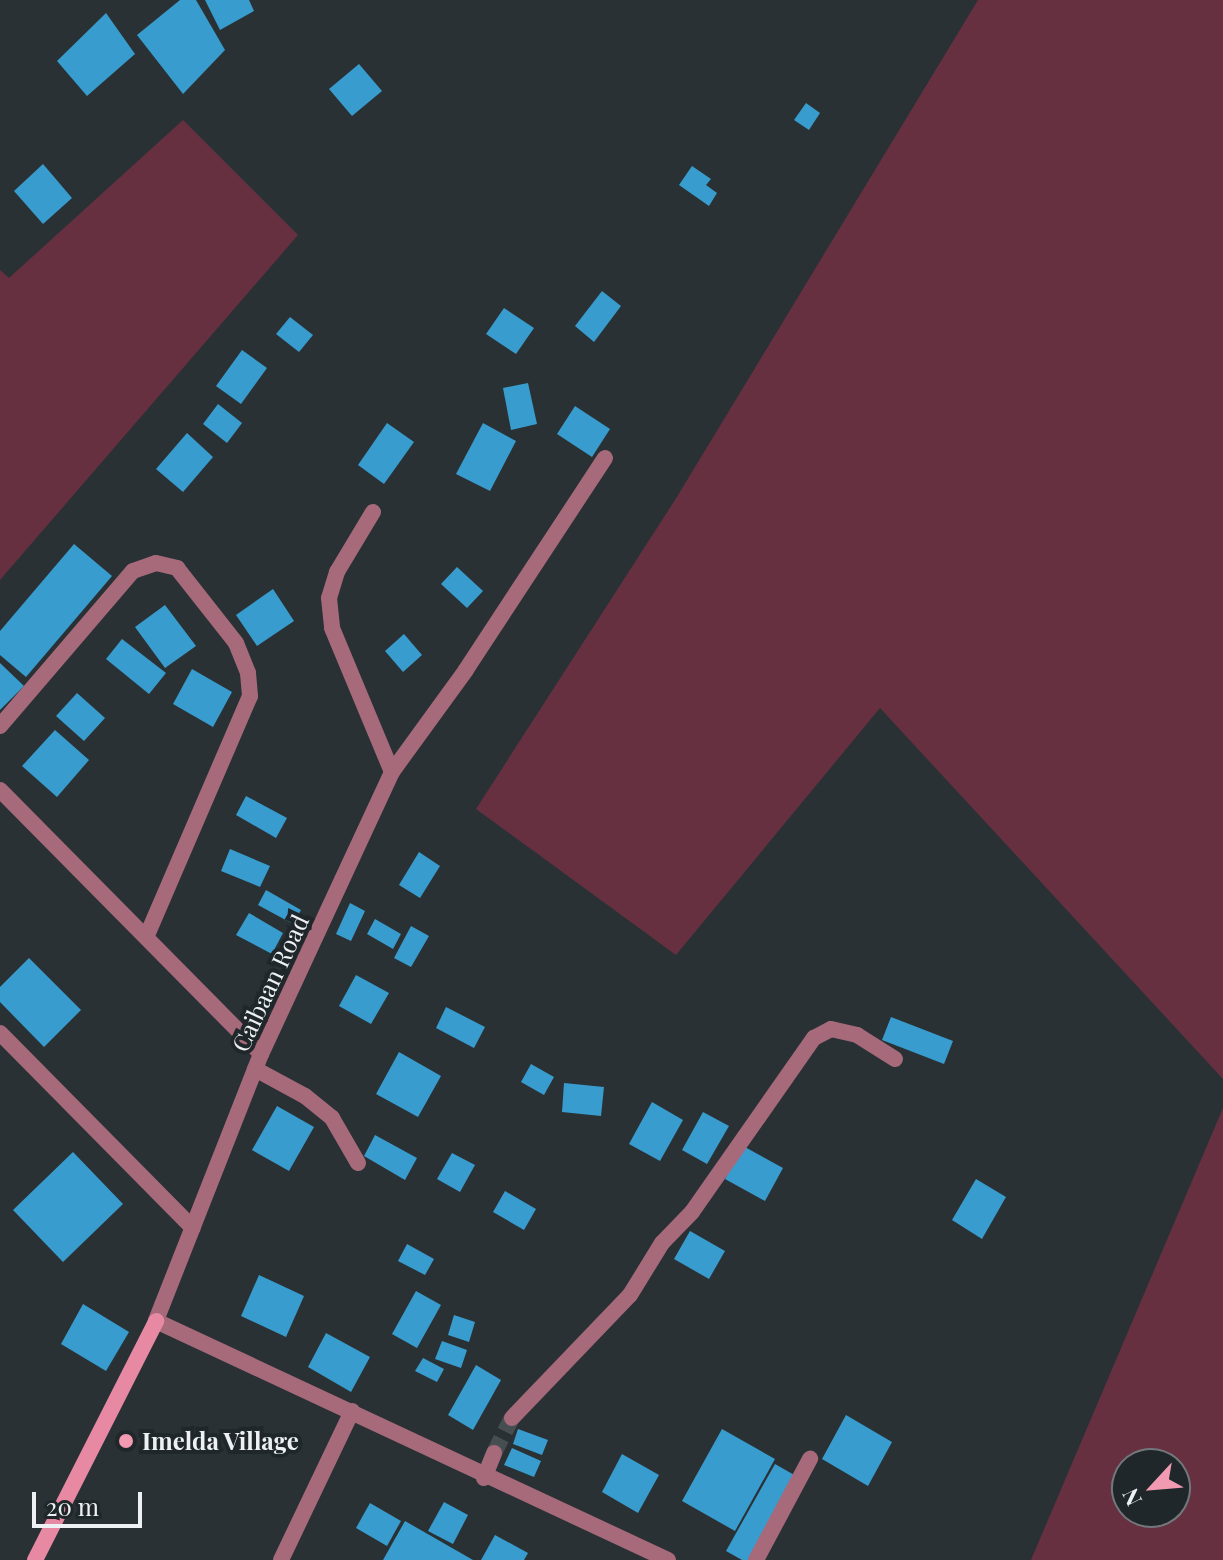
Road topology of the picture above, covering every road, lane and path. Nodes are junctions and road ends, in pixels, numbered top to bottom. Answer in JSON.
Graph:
{"nodes":[{"id":1,"x":605,"y":458,"type":"dead end"},
{"id":2,"x":373,"y":512,"type":"dead end"},
{"id":3,"x":0,"y":726,"type":"edge"},
{"id":4,"x":392,"y":772,"type":"junction"},
{"id":5,"x":0,"y":790,"type":"edge"},
{"id":6,"x":147,"y":935,"type":"junction"},
{"id":7,"x":0,"y":1033,"type":"edge"},
{"id":8,"x":895,"y":1059,"type":"dead end"},
{"id":9,"x":258,"y":1062,"type":"junction"},
{"id":10,"x":358,"y":1163,"type":"dead end"},
{"id":11,"x":193,"y":1228,"type":"junction"},
{"id":12,"x":156,"y":1321,"type":"junction"},
{"id":13,"x":352,"y":1411,"type":"junction"},
{"id":14,"x":512,"y":1418,"type":"tunnel mouth"},
{"id":15,"x":494,"y":1453,"type":"tunnel mouth"},
{"id":16,"x":810,"y":1459,"type":"dead end"},
{"id":17,"x":484,"y":1478,"type":"junction"},
{"id":18,"x":35,"y":1560,"type":"edge"},
{"id":19,"x":281,"y":1560,"type":"edge"},
{"id":20,"x":668,"y":1560,"type":"edge"},
{"id":21,"x":756,"y":1560,"type":"edge"}],
"edges":[{"from":1,"to":4,"type":"street","name":"Caibaan Road"},
{"from":2,"to":4,"type":"street"},
{"from":3,"to":6,"type":"street"},
{"from":4,"to":9,"type":"street","name":"Caibaan Road"},
{"from":5,"to":6,"type":"street"},
{"from":6,"to":9,"type":"street"},
{"from":7,"to":11,"type":"street"},
{"from":8,"to":14,"type":"street"},
{"from":9,"to":10,"type":"street"},
{"from":9,"to":11,"type":"street","name":"Caibaan Road"},
{"from":11,"to":12,"type":"street","name":"Caibaan Road"},
{"from":12,"to":13,"type":"street"},
{"from":12,"to":18,"type":"street","name":"Caibaan Road"},
{"from":13,"to":17,"type":"street"},
{"from":13,"to":19,"type":"street"},
{"from":15,"to":17,"type":"street"},
{"from":16,"to":21,"type":"street"},
{"from":17,"to":20,"type":"street"}]}
